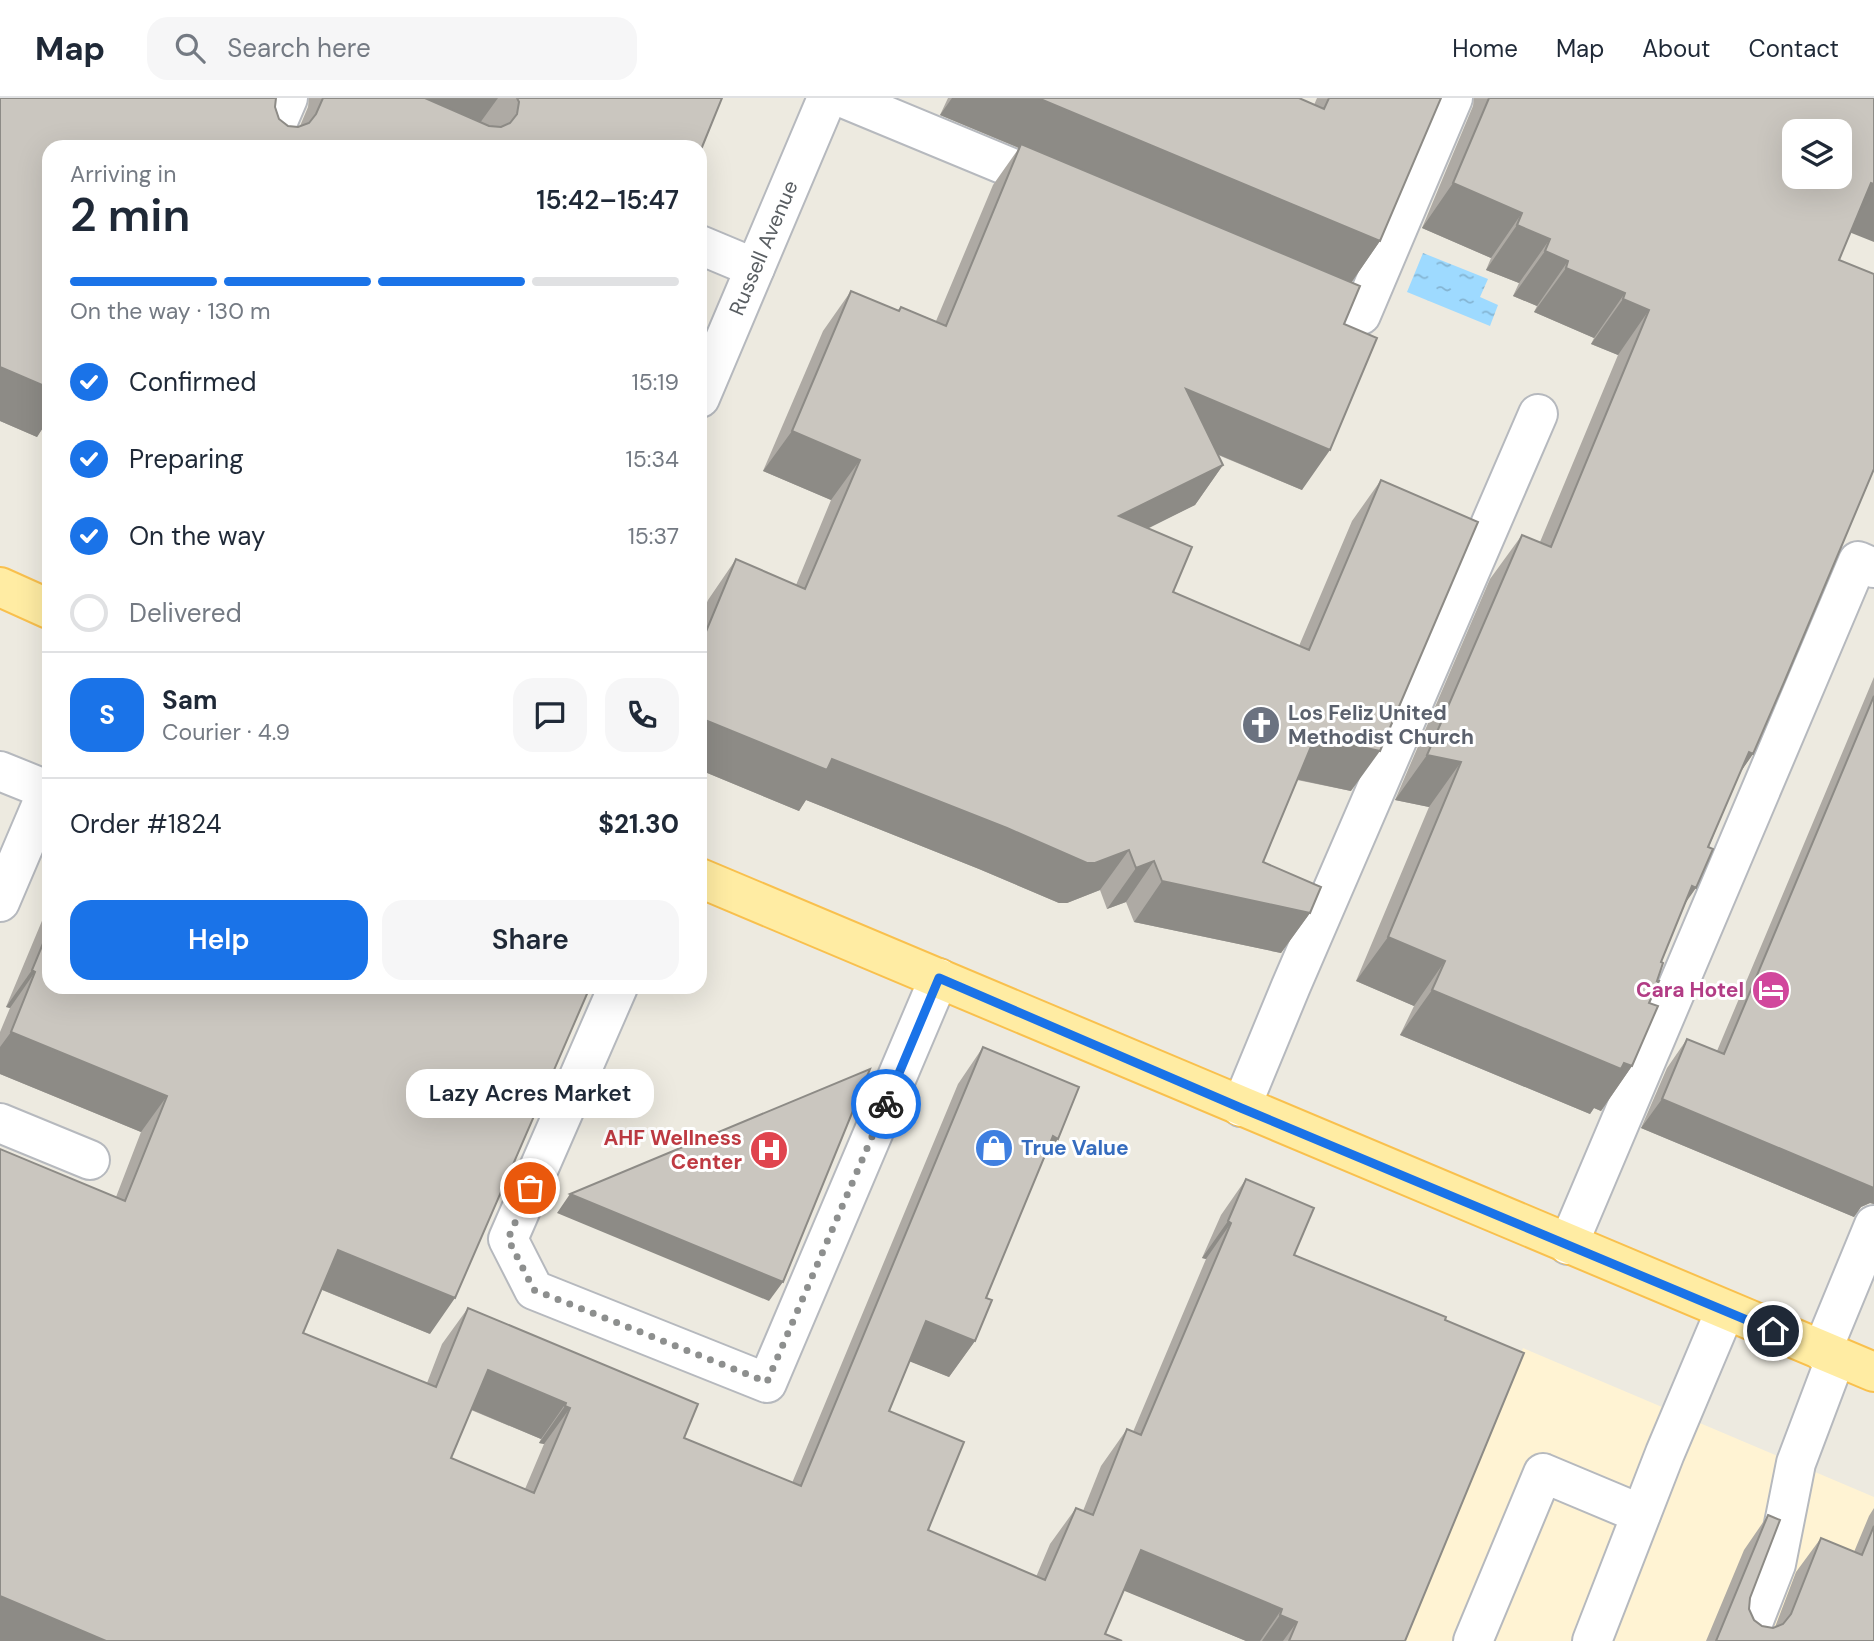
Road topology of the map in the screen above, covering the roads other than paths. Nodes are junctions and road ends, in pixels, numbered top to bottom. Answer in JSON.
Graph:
{"nodes":[{"id":1,"x":288,"y":98,"type":"edge"},
{"id":2,"x":827,"y":98,"type":"edge"},
{"id":3,"x":843,"y":98,"type":"edge"},
{"id":4,"x":1452,"y":98,"type":"edge"},
{"id":5,"x":270,"y":140,"type":"edge"},
{"id":6,"x":1080,"y":197,"type":"edge"},
{"id":7,"x":707,"y":248,"type":"edge"},
{"id":8,"x":755,"y":268,"type":"junction"},
{"id":9,"x":1271,"y":277,"type":"edge"},
{"id":10,"x":707,"y":381,"type":"edge"},
{"id":11,"x":1538,"y":414,"type":"dead end"},
{"id":12,"x":1874,"y":568,"type":"edge"},
{"id":13,"x":0,"y":587,"type":"edge"},
{"id":14,"x":42,"y":606,"type":"edge"},
{"id":15,"x":0,"y":771,"type":"edge"},
{"id":16,"x":42,"y":787,"type":"edge"},
{"id":17,"x":42,"y":803,"type":"edge"},
{"id":18,"x":707,"y":881,"type":"edge"},
{"id":19,"x":0,"y":902,"type":"edge"},
{"id":20,"x":939,"y":978,"type":"junction"},
{"id":21,"x":615,"y":994,"type":"edge"},
{"id":22,"x":1241,"y":1108,"type":"junction"},
{"id":23,"x":0,"y":1122,"type":"edge"},
{"id":24,"x":90,"y":1160,"type":"dead end"},
{"id":25,"x":1874,"y":1225,"type":"edge"},
{"id":26,"x":1568,"y":1245,"type":"junction"},
{"id":27,"x":1725,"y":1311,"type":"junction"},
{"id":28,"x":1829,"y":1354,"type":"junction"},
{"id":29,"x":1874,"y":1372,"type":"edge"},
{"id":30,"x":1641,"y":1514,"type":"junction"},
{"id":31,"x":1473,"y":1641,"type":"edge"},
{"id":32,"x":1592,"y":1641,"type":"edge"},
{"id":33,"x":1746,"y":1641,"type":"edge"}],
"edges":[{"from":1,"to":5,"type":"street"},
{"from":2,"to":8,"type":"street","name":"Russell Avenue"},
{"from":3,"to":6,"type":"street"},
{"from":4,"to":9,"type":"street"},
{"from":7,"to":8,"type":"street"},
{"from":8,"to":10,"type":"street","name":"Russell Avenue"},
{"from":11,"to":22,"type":"street"},
{"from":12,"to":26,"type":"street"},
{"from":13,"to":14,"type":"main road"},
{"from":15,"to":16,"type":"street"},
{"from":17,"to":19,"type":"street"},
{"from":18,"to":20,"type":"main road"},
{"from":20,"to":21,"type":"street"},
{"from":20,"to":22,"type":"main road"},
{"from":22,"to":26,"type":"main road"},
{"from":23,"to":24,"type":"street"},
{"from":25,"to":28,"type":"street"},
{"from":26,"to":27,"type":"main road"},
{"from":27,"to":28,"type":"main road"},
{"from":27,"to":30,"type":"street"},
{"from":28,"to":29,"type":"main road"},
{"from":28,"to":33,"type":"street"},
{"from":30,"to":31,"type":"street"},
{"from":30,"to":32,"type":"street"}]}
